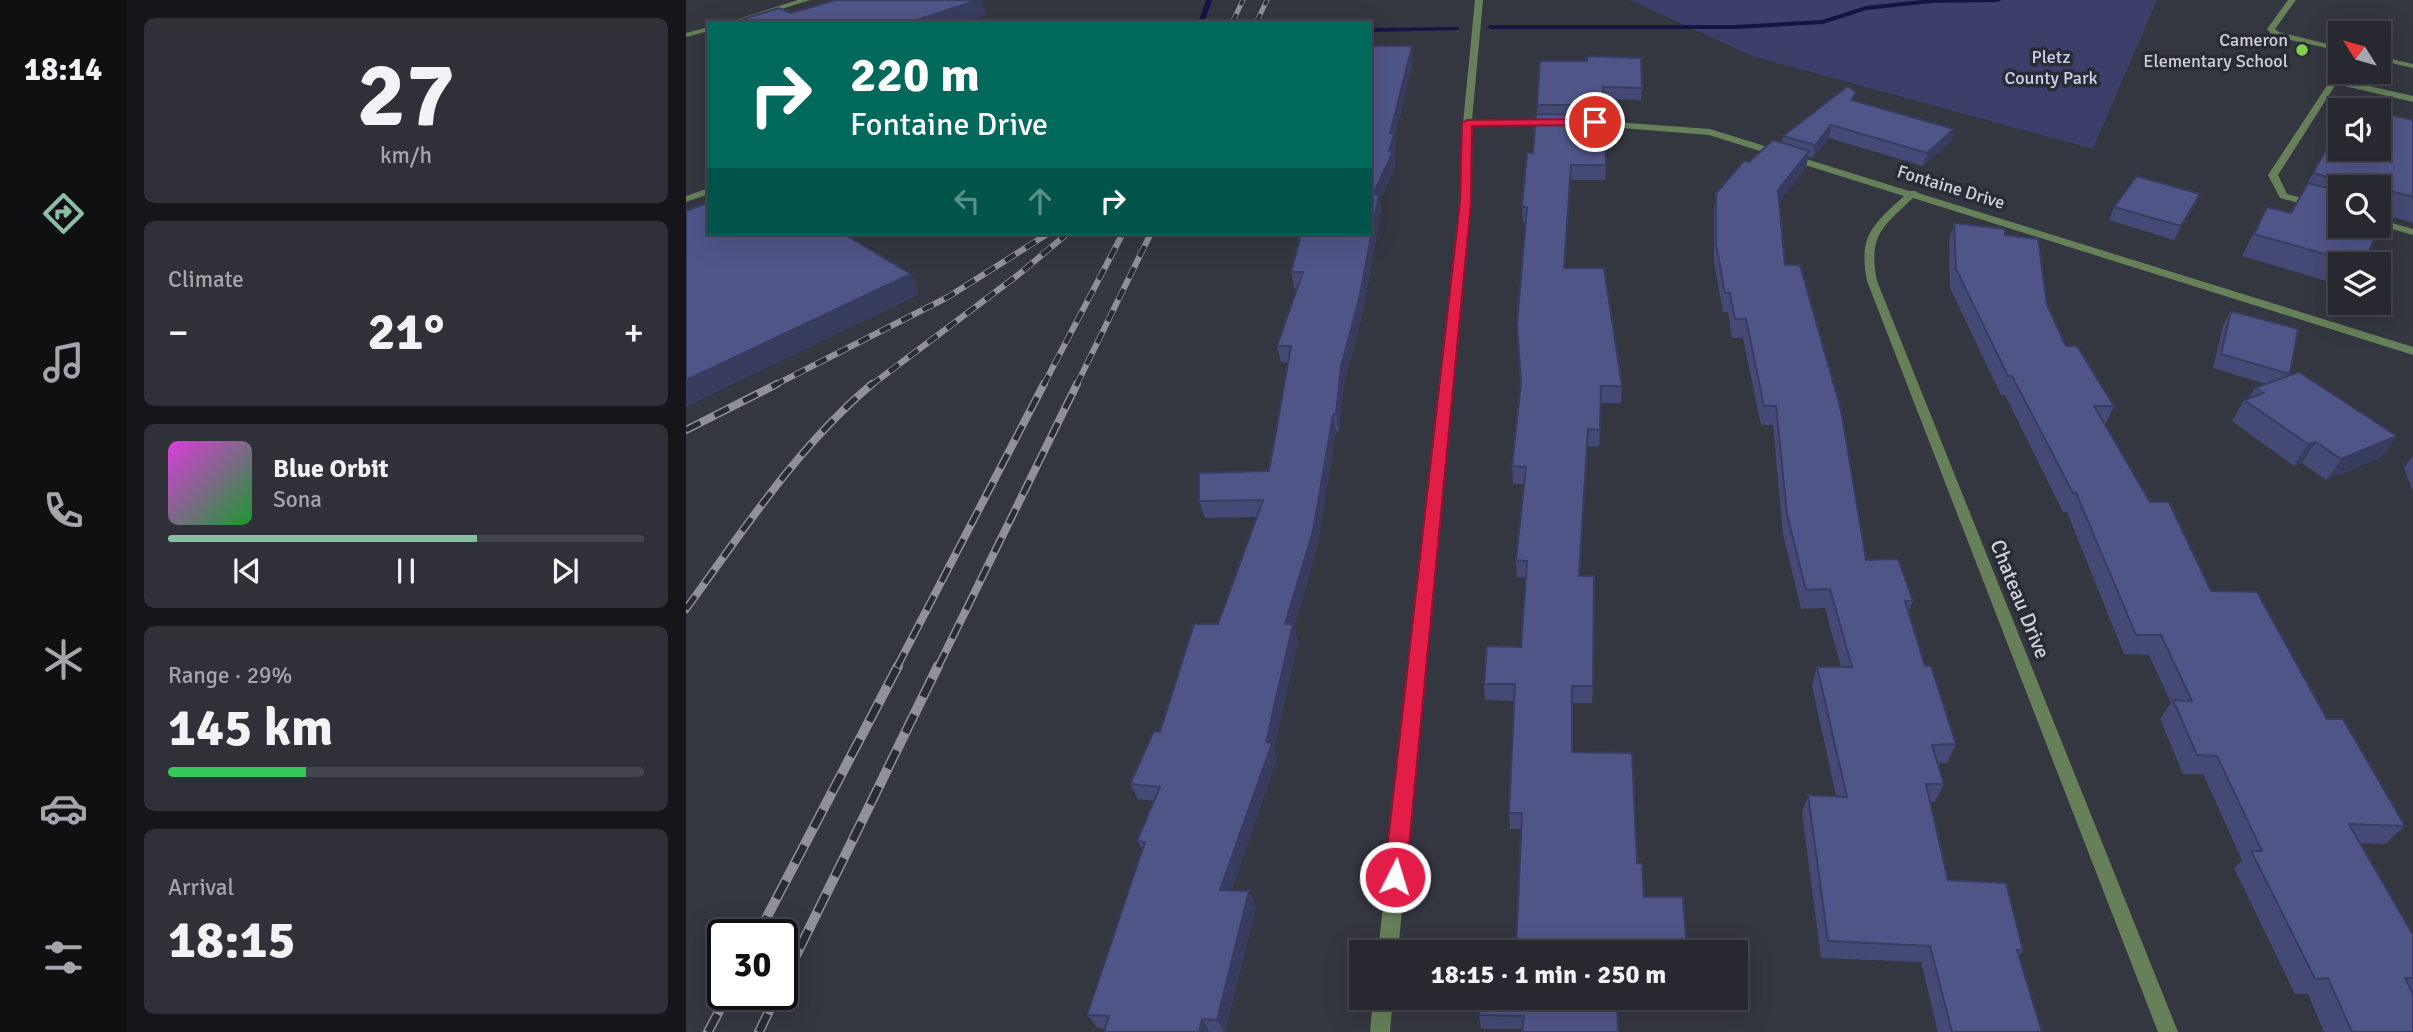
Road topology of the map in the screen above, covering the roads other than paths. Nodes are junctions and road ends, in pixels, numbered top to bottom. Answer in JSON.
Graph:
{"nodes":[{"id":1,"x":806,"y":0,"type":"edge"},
{"id":2,"x":1479,"y":0,"type":"edge"},
{"id":3,"x":2292,"y":0,"type":"edge"},
{"id":4,"x":736,"y":21,"type":"edge"},
{"id":5,"x":707,"y":30,"type":"edge"},
{"id":6,"x":686,"y":35,"type":"edge"},
{"id":7,"x":2328,"y":47,"type":"edge"},
{"id":8,"x":2391,"y":61,"type":"edge"},
{"id":9,"x":2413,"y":66,"type":"edge"},
{"id":10,"x":2413,"y":99,"type":"edge"},
{"id":11,"x":1467,"y":123,"type":"junction"},
{"id":12,"x":707,"y":192,"type":"edge"},
{"id":13,"x":1913,"y":193,"type":"junction"},
{"id":14,"x":686,"y":199,"type":"edge"},
{"id":15,"x":2328,"y":208,"type":"edge"},
{"id":16,"x":2391,"y":226,"type":"edge"},
{"id":17,"x":2413,"y":232,"type":"edge"},
{"id":18,"x":2413,"y":351,"type":"edge"},
{"id":19,"x":1389,"y":940,"type":"edge"},
{"id":20,"x":1382,"y":1010,"type":"edge"},
{"id":21,"x":1380,"y":1032,"type":"edge"},
{"id":22,"x":2168,"y":1032,"type":"edge"}],
"edges":[{"from":1,"to":4,"type":"street"},
{"from":2,"to":11,"type":"street"},
{"from":3,"to":7,"type":"street"},
{"from":5,"to":6,"type":"street"},
{"from":8,"to":9,"type":"street"},
{"from":10,"to":15,"type":"street"},
{"from":11,"to":13,"type":"street","name":"Fontaine Drive"},
{"from":11,"to":19,"type":"street"},
{"from":12,"to":14,"type":"street"},
{"from":13,"to":18,"type":"street","name":"Fontaine Drive"},
{"from":13,"to":22,"type":"street","name":"Chateau Drive"},
{"from":16,"to":17,"type":"street"},
{"from":20,"to":21,"type":"street"}]}
